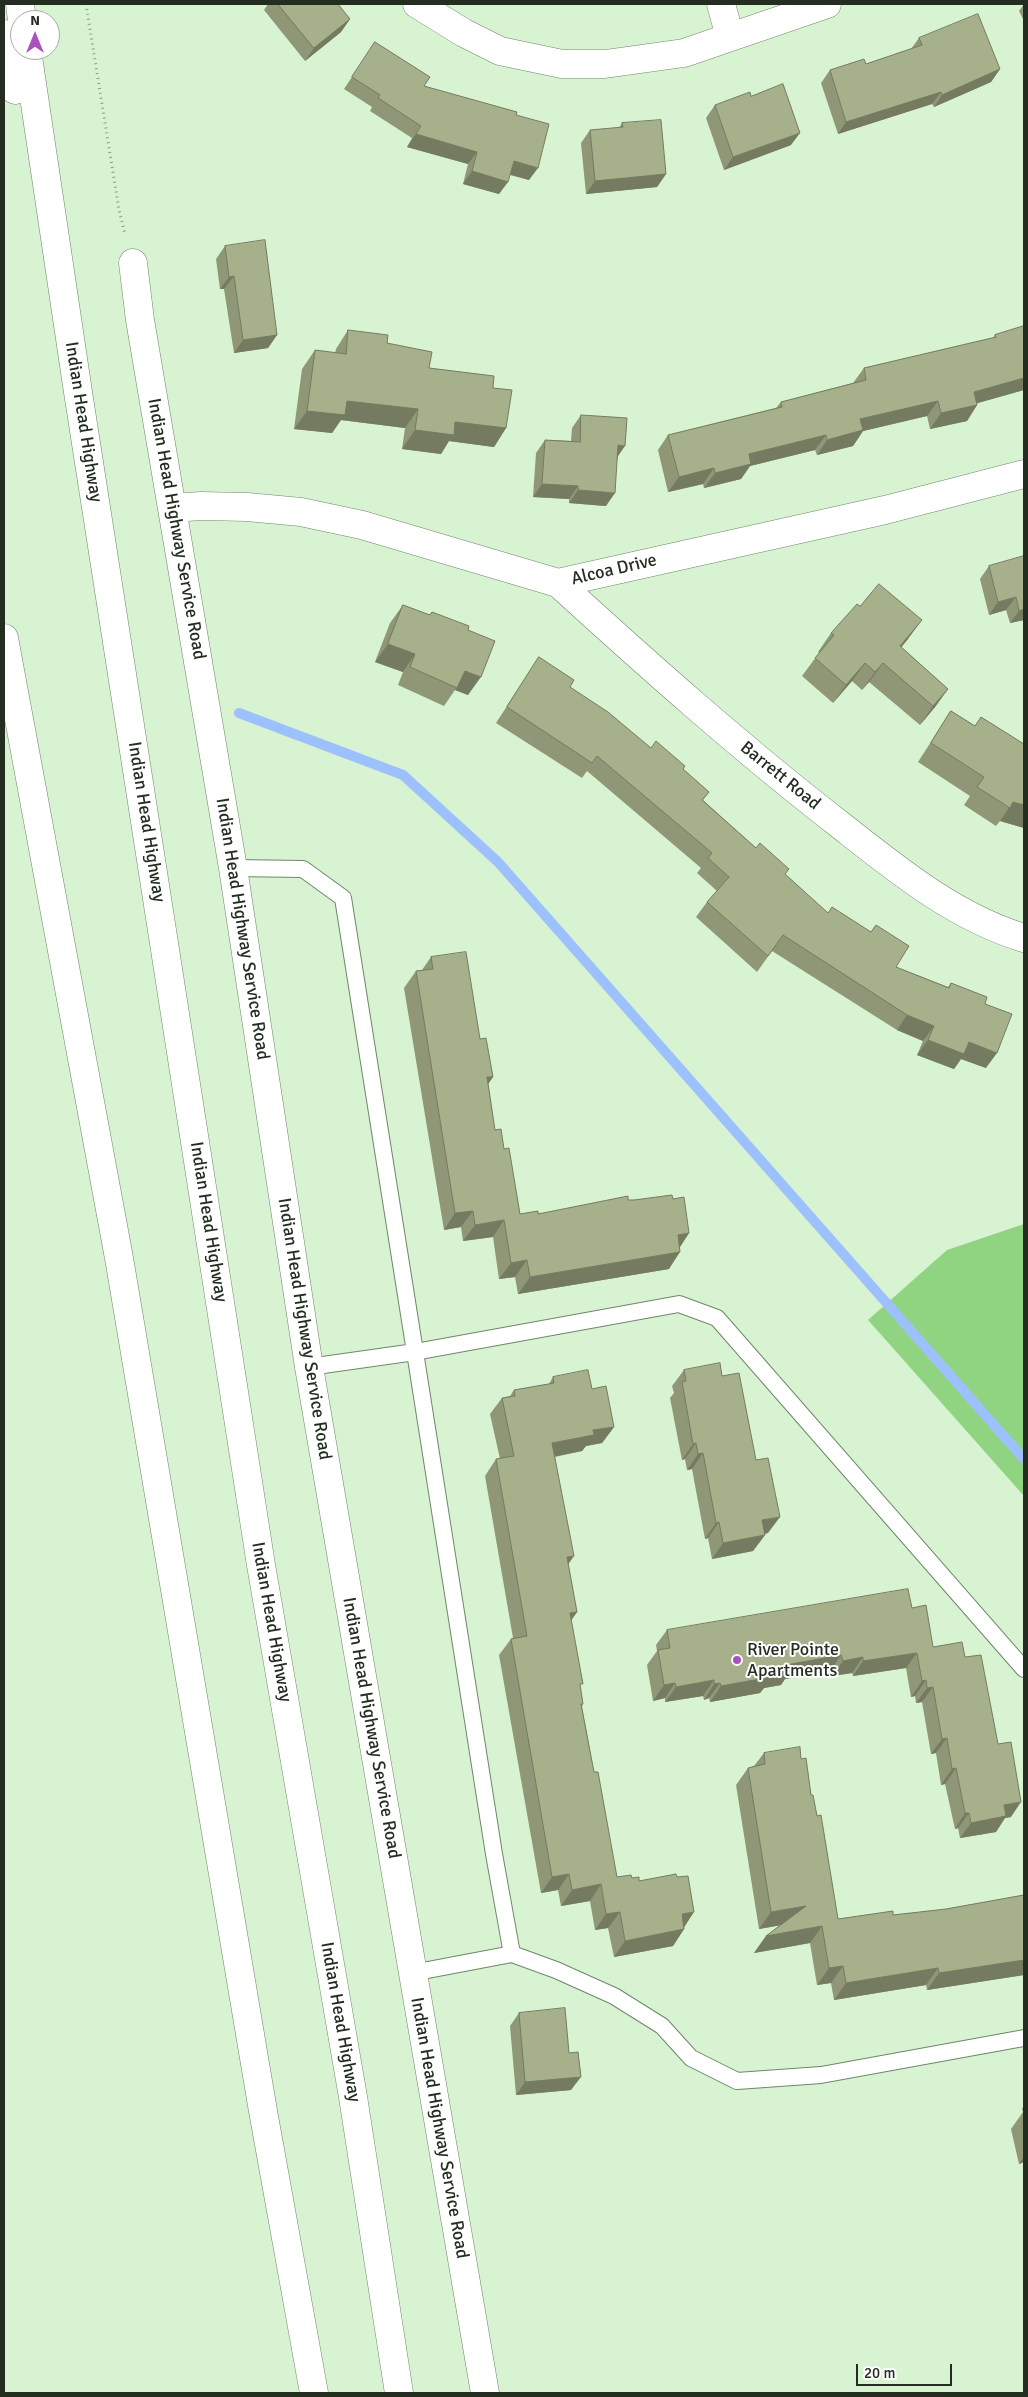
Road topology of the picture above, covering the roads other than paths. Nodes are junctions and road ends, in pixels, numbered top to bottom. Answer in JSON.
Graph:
{"nodes":[{"id":1,"x":417,"y":4,"type":"edge"},
{"id":2,"x":721,"y":4,"type":"edge"},
{"id":3,"x":827,"y":4,"type":"edge"},
{"id":4,"x":4,"y":34,"type":"edge"},
{"id":5,"x":730,"y":37,"type":"junction"},
{"id":6,"x":28,"y":60,"type":"edge"},
{"id":7,"x":133,"y":263,"type":"road end"},
{"id":8,"x":78,"y":392,"type":"junction"},
{"id":9,"x":1024,"y":474,"type":"edge"},
{"id":10,"x":173,"y":508,"type":"junction"},
{"id":11,"x":558,"y":583,"type":"junction"},
{"id":12,"x":4,"y":638,"type":"edge"},
{"id":13,"x":233,"y":868,"type":"junction"},
{"id":14,"x":1024,"y":938,"type":"edge"},
{"id":15,"x":415,"y":1352,"type":"junction"},
{"id":16,"x":309,"y":1367,"type":"junction"},
{"id":17,"x":1024,"y":1669,"type":"edge"},
{"id":18,"x":512,"y":1954,"type":"junction"},
{"id":19,"x":412,"y":1973,"type":"junction"},
{"id":20,"x":1024,"y":2038,"type":"edge"},
{"id":21,"x":314,"y":2393,"type":"edge"},
{"id":22,"x":399,"y":2393,"type":"edge"},
{"id":23,"x":485,"y":2393,"type":"edge"}],
"edges":[{"from":1,"to":5,"type":"main road"},
{"from":2,"to":5,"type":"main road"},
{"from":3,"to":5,"type":"main road"},
{"from":4,"to":8,"type":"main road"},
{"from":6,"to":8,"type":"main road","name":"Indian Head Highway"},
{"from":7,"to":10,"type":"main road","name":"Indian Head Highway Service Road"},
{"from":8,"to":22,"type":"main road","name":"Indian Head Highway"},
{"from":9,"to":11,"type":"main road","name":"Alcoa Drive"},
{"from":10,"to":11,"type":"main road","name":"Alcoa Drive"},
{"from":10,"to":13,"type":"main road","name":"Indian Head Highway Service Road"},
{"from":11,"to":14,"type":"main road","name":"Barrett Road"},
{"from":12,"to":21,"type":"main road"},
{"from":13,"to":15,"type":"lane"},
{"from":13,"to":16,"type":"main road","name":"Indian Head Highway Service Road"},
{"from":15,"to":16,"type":"lane"},
{"from":15,"to":17,"type":"lane"},
{"from":15,"to":18,"type":"lane"},
{"from":16,"to":19,"type":"main road","name":"Indian Head Highway Service Road"},
{"from":18,"to":19,"type":"lane"},
{"from":18,"to":20,"type":"lane"},
{"from":19,"to":23,"type":"main road","name":"Indian Head Highway Service Road"}]}
